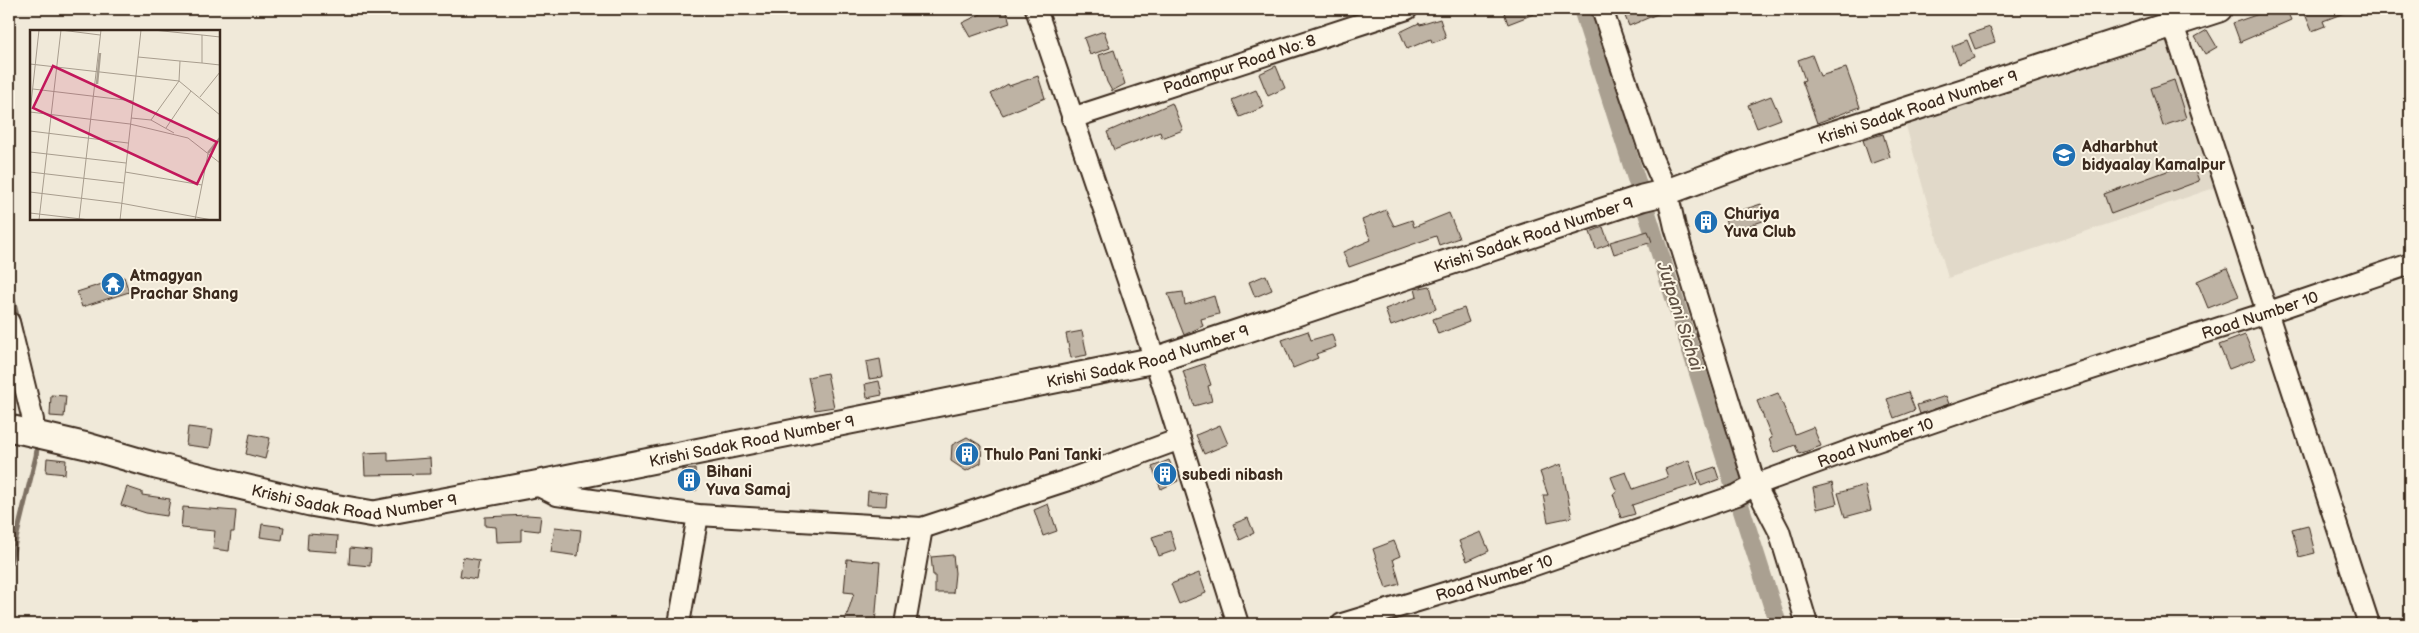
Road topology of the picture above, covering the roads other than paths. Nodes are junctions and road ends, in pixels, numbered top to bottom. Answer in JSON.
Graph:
{"nodes":[{"id":1,"x":1036,"y":9,"type":"edge"},
{"id":2,"x":1407,"y":9,"type":"edge"},
{"id":3,"x":1602,"y":9,"type":"edge"},
{"id":4,"x":2219,"y":9,"type":"edge"},
{"id":5,"x":2170,"y":16,"type":"edge"},
{"id":6,"x":1072,"y":118,"type":"junction"},
{"id":7,"x":1667,"y":192,"type":"junction"},
{"id":8,"x":2410,"y":264,"type":"edge"},
{"id":9,"x":2266,"y":313,"type":"junction"},
{"id":10,"x":9,"y":322,"type":"edge"},
{"id":11,"x":1155,"y":360,"type":"junction"},
{"id":12,"x":9,"y":428,"type":"edge"},
{"id":13,"x":40,"y":435,"type":"junction"},
{"id":14,"x":1180,"y":439,"type":"junction"},
{"id":15,"x":535,"y":484,"type":"junction"},
{"id":16,"x":1755,"y":485,"type":"junction"},
{"id":17,"x":698,"y":515,"type":"junction"},
{"id":18,"x":922,"y":528,"type":"junction"},
{"id":19,"x":679,"y":624,"type":"edge"},
{"id":20,"x":905,"y":624,"type":"edge"},
{"id":21,"x":1238,"y":624,"type":"edge"},
{"id":22,"x":1342,"y":624,"type":"edge"},
{"id":23,"x":1807,"y":624,"type":"edge"},
{"id":24,"x":2369,"y":624,"type":"edge"}],
"edges":[{"from":1,"to":6,"type":"street"},
{"from":2,"to":6,"type":"street","name":"Padampur Road No: 8"},
{"from":3,"to":7,"type":"street"},
{"from":4,"to":5,"type":"street","name":"Krishi Sadak Road Number 9"},
{"from":5,"to":7,"type":"street","name":"Krishi Sadak Road Number 9"},
{"from":5,"to":9,"type":"street"},
{"from":6,"to":11,"type":"street"},
{"from":7,"to":11,"type":"street","name":"Krishi Sadak Road Number 9"},
{"from":7,"to":16,"type":"street"},
{"from":8,"to":9,"type":"street","name":"Road Number 10"},
{"from":9,"to":16,"type":"street","name":"Road Number 10"},
{"from":9,"to":24,"type":"street"},
{"from":10,"to":13,"type":"street"},
{"from":11,"to":14,"type":"street"},
{"from":11,"to":15,"type":"street","name":"Krishi Sadak Road Number 9"},
{"from":12,"to":13,"type":"street","name":"Krishi Sadak Road Number 9"},
{"from":13,"to":15,"type":"street","name":"Krishi Sadak Road Number 9"},
{"from":14,"to":18,"type":"street"},
{"from":14,"to":21,"type":"street"},
{"from":15,"to":17,"type":"street"},
{"from":16,"to":22,"type":"street","name":"Road Number 10"},
{"from":16,"to":23,"type":"street"},
{"from":17,"to":18,"type":"street"},
{"from":17,"to":19,"type":"street"},
{"from":18,"to":20,"type":"street"}]}
